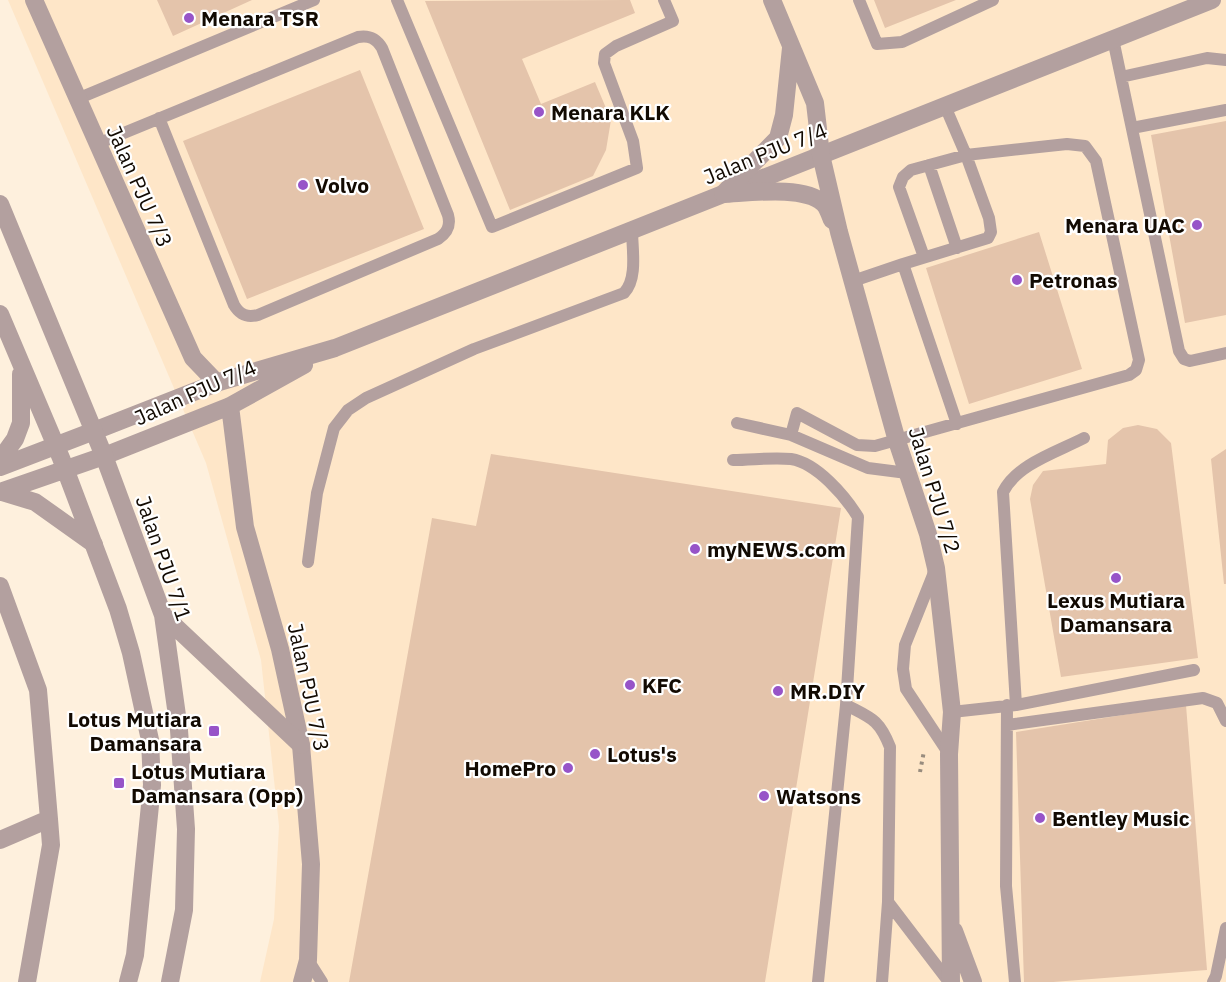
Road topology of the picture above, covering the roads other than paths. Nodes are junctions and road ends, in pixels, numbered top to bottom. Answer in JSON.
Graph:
{"nodes":[{"id":1,"x":34,"y":0,"type":"edge"},
{"id":2,"x":314,"y":0,"type":"edge"},
{"id":3,"x":397,"y":0,"type":"edge"},
{"id":4,"x":664,"y":0,"type":"edge"},
{"id":5,"x":772,"y":0,"type":"edge"},
{"id":6,"x":859,"y":0,"type":"edge"},
{"id":7,"x":993,"y":0,"type":"edge"},
{"id":8,"x":1212,"y":0,"type":"edge"},
{"id":9,"x":1113,"y":39,"type":"junction"},
{"id":10,"x":791,"y":45,"type":"junction"},
{"id":11,"x":1226,"y":60,"type":"edge"},
{"id":12,"x":1121,"y":77,"type":"junction"},
{"id":13,"x":77,"y":99,"type":"junction"},
{"id":14,"x":945,"y":106,"type":"junction"},
{"id":15,"x":1226,"y":110,"type":"edge"},
{"id":16,"x":159,"y":118,"type":"junction"},
{"id":17,"x":1132,"y":128,"type":"junction"},
{"id":18,"x":97,"y":144,"type":"junction"},
{"id":19,"x":821,"y":155,"type":"junction"},
{"id":20,"x":966,"y":155,"type":"junction"},
{"id":21,"x":929,"y":165,"type":"junction"},
{"id":22,"x":723,"y":194,"type":"junction"},
{"id":23,"x":0,"y":204,"type":"edge"},
{"id":24,"x":632,"y":230,"type":"junction"},
{"id":25,"x":839,"y":232,"type":"junction"},
{"id":26,"x":957,"y":248,"type":"junction"},
{"id":27,"x":924,"y":257,"type":"junction"},
{"id":28,"x":903,"y":264,"type":"junction"},
{"id":29,"x":853,"y":281,"type":"junction"},
{"id":30,"x":0,"y":314,"type":"edge"},
{"id":31,"x":334,"y":348,"type":"junction"},
{"id":32,"x":1226,"y":353,"type":"edge"},
{"id":33,"x":22,"y":366,"type":"junction"},
{"id":34,"x":217,"y":383,"type":"junction"},
{"id":35,"x":230,"y":406,"type":"junction"},
{"id":36,"x":737,"y":423,"type":"dead end"},
{"id":37,"x":957,"y":424,"type":"junction"},
{"id":38,"x":94,"y":431,"type":"junction"},
{"id":39,"x":791,"y":435,"type":"junction"},
{"id":40,"x":1084,"y":438,"type":"dead end"},
{"id":41,"x":897,"y":441,"type":"junction"},
{"id":42,"x":57,"y":446,"type":"junction"},
{"id":43,"x":104,"y":456,"type":"junction"},
{"id":44,"x":0,"y":460,"type":"edge"},
{"id":45,"x":733,"y":460,"type":"dead end"},
{"id":46,"x":0,"y":467,"type":"edge"},
{"id":47,"x":66,"y":470,"type":"junction"},
{"id":48,"x":907,"y":473,"type":"junction"},
{"id":49,"x":1,"y":492,"type":"edge"},
{"id":50,"x":94,"y":544,"type":"junction"},
{"id":51,"x":308,"y":562,"type":"dead end"},
{"id":52,"x":936,"y":568,"type":"junction"},
{"id":53,"x":0,"y":586,"type":"edge"},
{"id":54,"x":163,"y":615,"type":"junction"},
{"id":55,"x":1194,"y":670,"type":"dead end"},
{"id":56,"x":846,"y":705,"type":"junction"},
{"id":57,"x":1011,"y":705,"type":"junction"},
{"id":58,"x":952,"y":712,"type":"junction"},
{"id":59,"x":1226,"y":721,"type":"edge"},
{"id":60,"x":1007,"y":725,"type":"junction"},
{"id":61,"x":301,"y":745,"type":"junction"},
{"id":62,"x":949,"y":754,"type":"junction"},
{"id":63,"x":49,"y":819,"type":"junction"},
{"id":64,"x":0,"y":840,"type":"edge"},
{"id":65,"x":888,"y":903,"type":"junction"},
{"id":66,"x":950,"y":918,"type":"junction"},
{"id":67,"x":1226,"y":928,"type":"edge"},
{"id":68,"x":308,"y":960,"type":"junction"},
{"id":69,"x":27,"y":982,"type":"edge"},
{"id":70,"x":128,"y":982,"type":"edge"},
{"id":71,"x":170,"y":982,"type":"edge"},
{"id":72,"x":302,"y":982,"type":"edge"},
{"id":73,"x":322,"y":982,"type":"edge"},
{"id":74,"x":818,"y":982,"type":"edge"},
{"id":75,"x":882,"y":982,"type":"edge"},
{"id":76,"x":950,"y":982,"type":"edge"},
{"id":77,"x":973,"y":982,"type":"edge"},
{"id":78,"x":1015,"y":982,"type":"edge"},
{"id":79,"x":1213,"y":982,"type":"edge"}],
"edges":[{"from":1,"to":13,"type":"street","name":"Jalan PJU 7/3"},
{"from":2,"to":13,"type":"lane"},
{"from":3,"to":4,"type":"lane"},
{"from":5,"to":10,"type":"street","name":"Jalan PJU 7/2"},
{"from":6,"to":7,"type":"lane"},
{"from":8,"to":9,"type":"street","name":"Jalan PJU 7/4"},
{"from":9,"to":12,"type":"lane"},
{"from":9,"to":14,"type":"street","name":"Jalan PJU 7/4"},
{"from":10,"to":19,"type":"street","name":"Jalan PJU 7/2"},
{"from":10,"to":22,"type":"street"},
{"from":11,"to":12,"type":"lane"},
{"from":12,"to":17,"type":"lane"},
{"from":13,"to":18,"type":"street","name":"Jalan PJU 7/3"},
{"from":14,"to":19,"type":"street","name":"Jalan PJU 7/4"},
{"from":14,"to":20,"type":"lane"},
{"from":15,"to":17,"type":"lane"},
{"from":16,"to":16,"type":"lane"},
{"from":16,"to":18,"type":"lane"},
{"from":17,"to":32,"type":"lane"},
{"from":18,"to":34,"type":"street","name":"Jalan PJU 7/3"},
{"from":19,"to":22,"type":"street","name":"Jalan PJU 7/4"},
{"from":19,"to":25,"type":"street","name":"Jalan PJU 7/2"},
{"from":20,"to":21,"type":"lane"},
{"from":20,"to":26,"type":"lane"},
{"from":20,"to":37,"type":"lane"},
{"from":21,"to":26,"type":"lane"},
{"from":21,"to":27,"type":"lane"},
{"from":22,"to":24,"type":"street","name":"Jalan PJU 7/4"},
{"from":22,"to":25,"type":"street"},
{"from":23,"to":38,"type":"street","name":"Jalan PJU 7/1"},
{"from":24,"to":31,"type":"street","name":"Jalan PJU 7/4"},
{"from":24,"to":51,"type":"lane"},
{"from":25,"to":29,"type":"street","name":"Jalan PJU 7/2"},
{"from":26,"to":27,"type":"lane"},
{"from":27,"to":28,"type":"lane"},
{"from":28,"to":29,"type":"lane"},
{"from":28,"to":37,"type":"lane"},
{"from":29,"to":41,"type":"street","name":"Jalan PJU 7/2"},
{"from":30,"to":33,"type":"street"},
{"from":31,"to":34,"type":"street","name":"Jalan PJU 7/4"},
{"from":31,"to":35,"type":"street","name":"Jalan PJU 7/4"},
{"from":33,"to":42,"type":"street"},
{"from":33,"to":44,"type":"street"},
{"from":34,"to":38,"type":"street","name":"Jalan PJU 7/4"},
{"from":35,"to":43,"type":"street","name":"Jalan PJU 7/4"},
{"from":35,"to":61,"type":"street","name":"Jalan PJU 7/3"},
{"from":36,"to":39,"type":"lane"},
{"from":37,"to":41,"type":"lane"},
{"from":38,"to":42,"type":"street","name":"Jalan PJU 7/4"},
{"from":38,"to":43,"type":"street","name":"Jalan PJU 7/1"},
{"from":39,"to":41,"type":"lane"},
{"from":39,"to":48,"type":"lane"},
{"from":40,"to":57,"type":"lane"},
{"from":41,"to":48,"type":"street","name":"Jalan PJU 7/2"},
{"from":42,"to":46,"type":"street","name":"Jalan PJU 7/4"},
{"from":42,"to":47,"type":"street"},
{"from":43,"to":47,"type":"street","name":"Jalan PJU 7/4"},
{"from":43,"to":54,"type":"street","name":"Jalan PJU 7/1"},
{"from":45,"to":56,"type":"lane"},
{"from":47,"to":49,"type":"street","name":"Jalan PJU 7/4"},
{"from":47,"to":50,"type":"street"},
{"from":48,"to":52,"type":"street","name":"Jalan PJU 7/2"},
{"from":49,"to":50,"type":"street"},
{"from":50,"to":70,"type":"street"},
{"from":52,"to":58,"type":"street","name":"Jalan PJU 7/2"},
{"from":52,"to":62,"type":"lane"},
{"from":53,"to":63,"type":"street"},
{"from":54,"to":61,"type":"street"},
{"from":54,"to":71,"type":"street","name":"Jalan PJU 7/1"},
{"from":55,"to":57,"type":"lane"},
{"from":56,"to":65,"type":"lane"},
{"from":56,"to":74,"type":"lane"},
{"from":57,"to":58,"type":"lane"},
{"from":57,"to":60,"type":"lane"},
{"from":58,"to":62,"type":"street","name":"Jalan PJU 7/2"},
{"from":59,"to":60,"type":"lane"},
{"from":60,"to":78,"type":"lane"},
{"from":61,"to":68,"type":"street","name":"Jalan PJU 7/3"},
{"from":62,"to":66,"type":"street","name":"Jalan PJU 7/2"},
{"from":63,"to":64,"type":"street"},
{"from":63,"to":69,"type":"street"},
{"from":65,"to":75,"type":"lane"},
{"from":65,"to":76,"type":"lane"},
{"from":66,"to":76,"type":"street","name":"Jalan PJU 7/2"},
{"from":66,"to":77,"type":"street","name":"Jalan PJU 7/2"},
{"from":67,"to":79,"type":"lane"},
{"from":68,"to":72,"type":"street","name":"Jalan PJU 7/3"},
{"from":68,"to":73,"type":"lane"}]}
